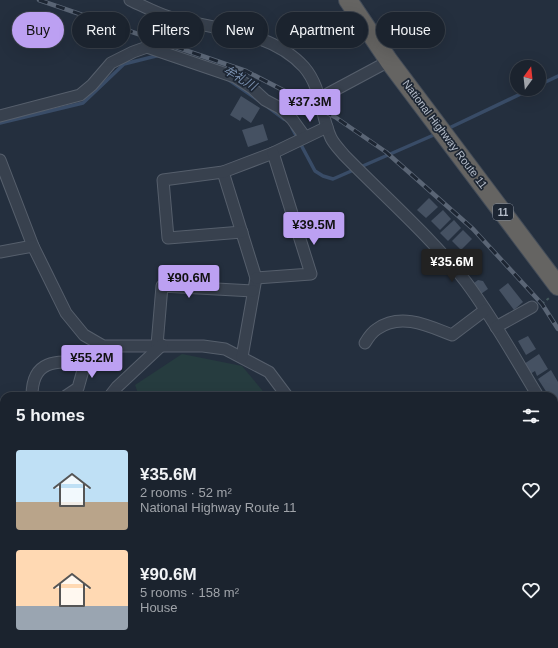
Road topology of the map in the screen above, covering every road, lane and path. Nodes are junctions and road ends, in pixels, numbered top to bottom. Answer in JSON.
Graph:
{"nodes":[{"id":1,"x":130,"y":0,"type":"edge"},
{"id":2,"x":348,"y":0,"type":"edge"},
{"id":3,"x":389,"y":61,"type":"junction"},
{"id":4,"x":320,"y":98,"type":"junction"},
{"id":5,"x":0,"y":116,"type":"edge"},
{"id":6,"x":327,"y":127,"type":"junction"},
{"id":7,"x":301,"y":139,"type":"junction"},
{"id":8,"x":273,"y":153,"type":"junction"},
{"id":9,"x":0,"y":160,"type":"edge"},
{"id":10,"x":223,"y":172,"type":"junction"},
{"id":11,"x":242,"y":232,"type":"junction"},
{"id":12,"x":33,"y":246,"type":"junction"},
{"id":13,"x":0,"y":252,"type":"edge"},
{"id":14,"x":256,"y":278,"type":"junction"},
{"id":15,"x":558,"y":286,"type":"edge"},
{"id":16,"x":253,"y":291,"type":"junction"},
{"id":17,"x":532,"y":307,"type":"dead end"},
{"id":18,"x":485,"y":310,"type":"junction"},
{"id":19,"x":496,"y":326,"type":"junction"},
{"id":20,"x":365,"y":343,"type":"dead end"},
{"id":21,"x":160,"y":345,"type":"junction"},
{"id":22,"x":103,"y":346,"type":"junction"},
{"id":23,"x":242,"y":357,"type":"junction"},
{"id":24,"x":85,"y":363,"type":"junction"},
{"id":25,"x":32,"y":392,"type":"edge"},
{"id":26,"x":72,"y":392,"type":"edge"},
{"id":27,"x":113,"y":392,"type":"edge"},
{"id":28,"x":284,"y":392,"type":"edge"},
{"id":29,"x":536,"y":392,"type":"edge"}],
"edges":[{"from":1,"to":4,"type":"street"},
{"from":2,"to":3,"type":"highway","name":"National Highway Route 11","number":"11"},
{"from":3,"to":4,"type":"street"},
{"from":3,"to":15,"type":"highway","name":"National Highway Route 11","number":"11"},
{"from":4,"to":6,"type":"street"},
{"from":5,"to":7,"type":"street"},
{"from":6,"to":7,"type":"street"},
{"from":6,"to":18,"type":"street"},
{"from":7,"to":8,"type":"street"},
{"from":8,"to":10,"type":"street"},
{"from":8,"to":14,"type":"street"},
{"from":9,"to":12,"type":"street"},
{"from":10,"to":11,"type":"street"},
{"from":10,"to":11,"type":"street"},
{"from":11,"to":14,"type":"street"},
{"from":12,"to":13,"type":"street"},
{"from":12,"to":22,"type":"street"},
{"from":14,"to":16,"type":"street"},
{"from":16,"to":21,"type":"street"},
{"from":16,"to":23,"type":"street"},
{"from":17,"to":19,"type":"street"},
{"from":18,"to":19,"type":"street"},
{"from":18,"to":20,"type":"street"},
{"from":19,"to":29,"type":"street"},
{"from":21,"to":22,"type":"street"},
{"from":21,"to":23,"type":"street"},
{"from":21,"to":27,"type":"street"},
{"from":22,"to":24,"type":"street"},
{"from":23,"to":28,"type":"street"},
{"from":24,"to":25,"type":"street"},
{"from":24,"to":26,"type":"street"}]}
